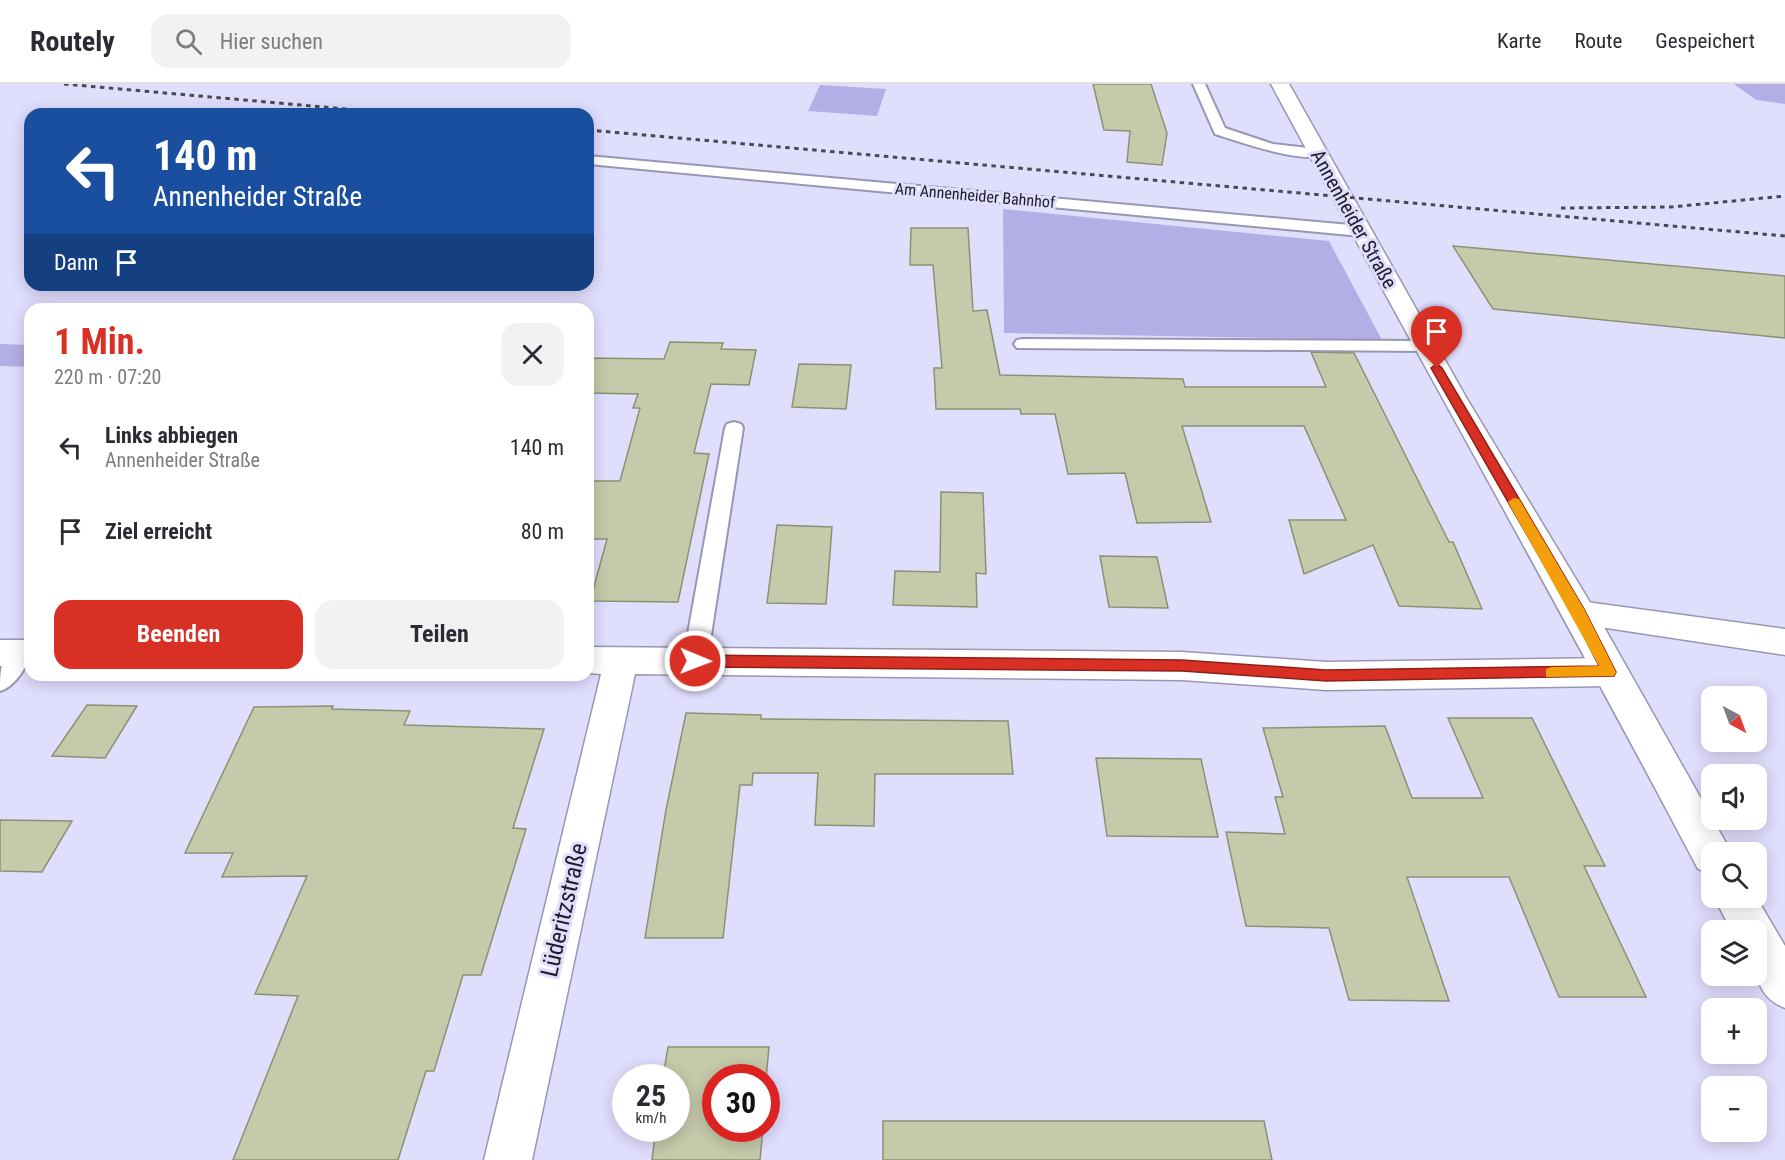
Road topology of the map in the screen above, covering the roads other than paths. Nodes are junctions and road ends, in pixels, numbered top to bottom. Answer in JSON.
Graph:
{"nodes":[{"id":1,"x":1199,"y":84,"type":"edge"},
{"id":2,"x":1280,"y":84,"type":"edge"},
{"id":3,"x":1317,"y":153,"type":"junction"},
{"id":4,"x":594,"y":160,"type":"edge"},
{"id":5,"x":1361,"y":231,"type":"junction"},
{"id":6,"x":1023,"y":344,"type":"dead end"},
{"id":7,"x":1425,"y":346,"type":"junction"},
{"id":8,"x":734,"y":428,"type":"dead end"},
{"id":9,"x":1579,"y":613,"type":"junction"},
{"id":10,"x":1785,"y":642,"type":"edge"},
{"id":11,"x":17,"y":653,"type":"edge"},
{"id":12,"x":604,"y":660,"type":"edge"},
{"id":13,"x":695,"y":661,"type":"junction"},
{"id":14,"x":1609,"y":672,"type":"junction"},
{"id":15,"x":0,"y":681,"type":"edge"},
{"id":16,"x":1704,"y":842,"type":"edge"},
{"id":17,"x":1767,"y":955,"type":"edge"},
{"id":18,"x":1785,"y":987,"type":"edge"},
{"id":19,"x":508,"y":1160,"type":"edge"}],
"edges":[{"from":1,"to":3,"type":"lane"},
{"from":2,"to":3,"type":"street","name":"Annenheider Straße"},
{"from":3,"to":5,"type":"street","name":"Annenheider Straße"},
{"from":4,"to":5,"type":"lane","name":"Am Annenheider Bahnhof"},
{"from":5,"to":7,"type":"street","name":"Annenheider Straße"},
{"from":6,"to":7,"type":"lane"},
{"from":7,"to":9,"type":"street","name":"Annenheider Straße"},
{"from":8,"to":13,"type":"lane"},
{"from":9,"to":10,"type":"street"},
{"from":9,"to":14,"type":"street","name":"Annenheider Straße"},
{"from":11,"to":15,"type":"lane"},
{"from":12,"to":13,"type":"street"},
{"from":12,"to":19,"type":"street","name":"Lüderitzstraße"},
{"from":13,"to":14,"type":"street"},
{"from":14,"to":16,"type":"street","name":"Annenheider Straße"},
{"from":17,"to":18,"type":"street"}]}
